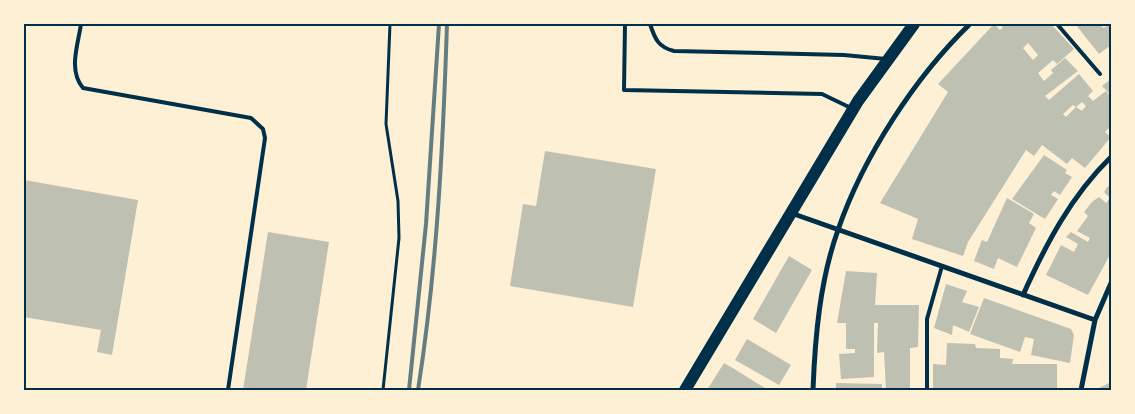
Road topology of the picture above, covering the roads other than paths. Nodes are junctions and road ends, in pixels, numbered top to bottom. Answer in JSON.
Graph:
{"nodes":[{"id":1,"x":81,"y":24,"type":"edge"},
{"id":2,"x":625,"y":24,"type":"edge"},
{"id":3,"x":650,"y":24,"type":"edge"},
{"id":4,"x":914,"y":24,"type":"edge"},
{"id":5,"x":970,"y":24,"type":"edge"},
{"id":6,"x":1058,"y":24,"type":"edge"},
{"id":7,"x":888,"y":59,"type":"junction"},
{"id":8,"x":1100,"y":74,"type":"dead end"},
{"id":9,"x":853,"y":109,"type":"junction"},
{"id":10,"x":1111,"y":157,"type":"edge"},
{"id":11,"x":790,"y":213,"type":"junction"},
{"id":12,"x":838,"y":230,"type":"junction"},
{"id":13,"x":942,"y":266,"type":"junction"},
{"id":14,"x":1111,"y":283,"type":"edge"},
{"id":15,"x":1023,"y":295,"type":"junction"},
{"id":16,"x":1095,"y":320,"type":"junction"},
{"id":17,"x":228,"y":390,"type":"edge"},
{"id":18,"x":684,"y":390,"type":"edge"},
{"id":19,"x":813,"y":390,"type":"edge"},
{"id":20,"x":927,"y":390,"type":"edge"},
{"id":21,"x":1081,"y":390,"type":"edge"}],
"edges":[{"from":1,"to":17,"type":"lane"},
{"from":2,"to":9,"type":"lane"},
{"from":3,"to":7,"type":"lane"},
{"from":4,"to":7,"type":"main road"},
{"from":5,"to":12,"type":"street"},
{"from":6,"to":8,"type":"lane"},
{"from":7,"to":9,"type":"main road"},
{"from":9,"to":11,"type":"main road"},
{"from":10,"to":15,"type":"street"},
{"from":11,"to":12,"type":"street"},
{"from":11,"to":18,"type":"main road"},
{"from":12,"to":13,"type":"street"},
{"from":12,"to":19,"type":"street"},
{"from":13,"to":15,"type":"street"},
{"from":13,"to":20,"type":"lane"},
{"from":14,"to":16,"type":"street"},
{"from":15,"to":16,"type":"street"},
{"from":16,"to":21,"type":"street"}]}
